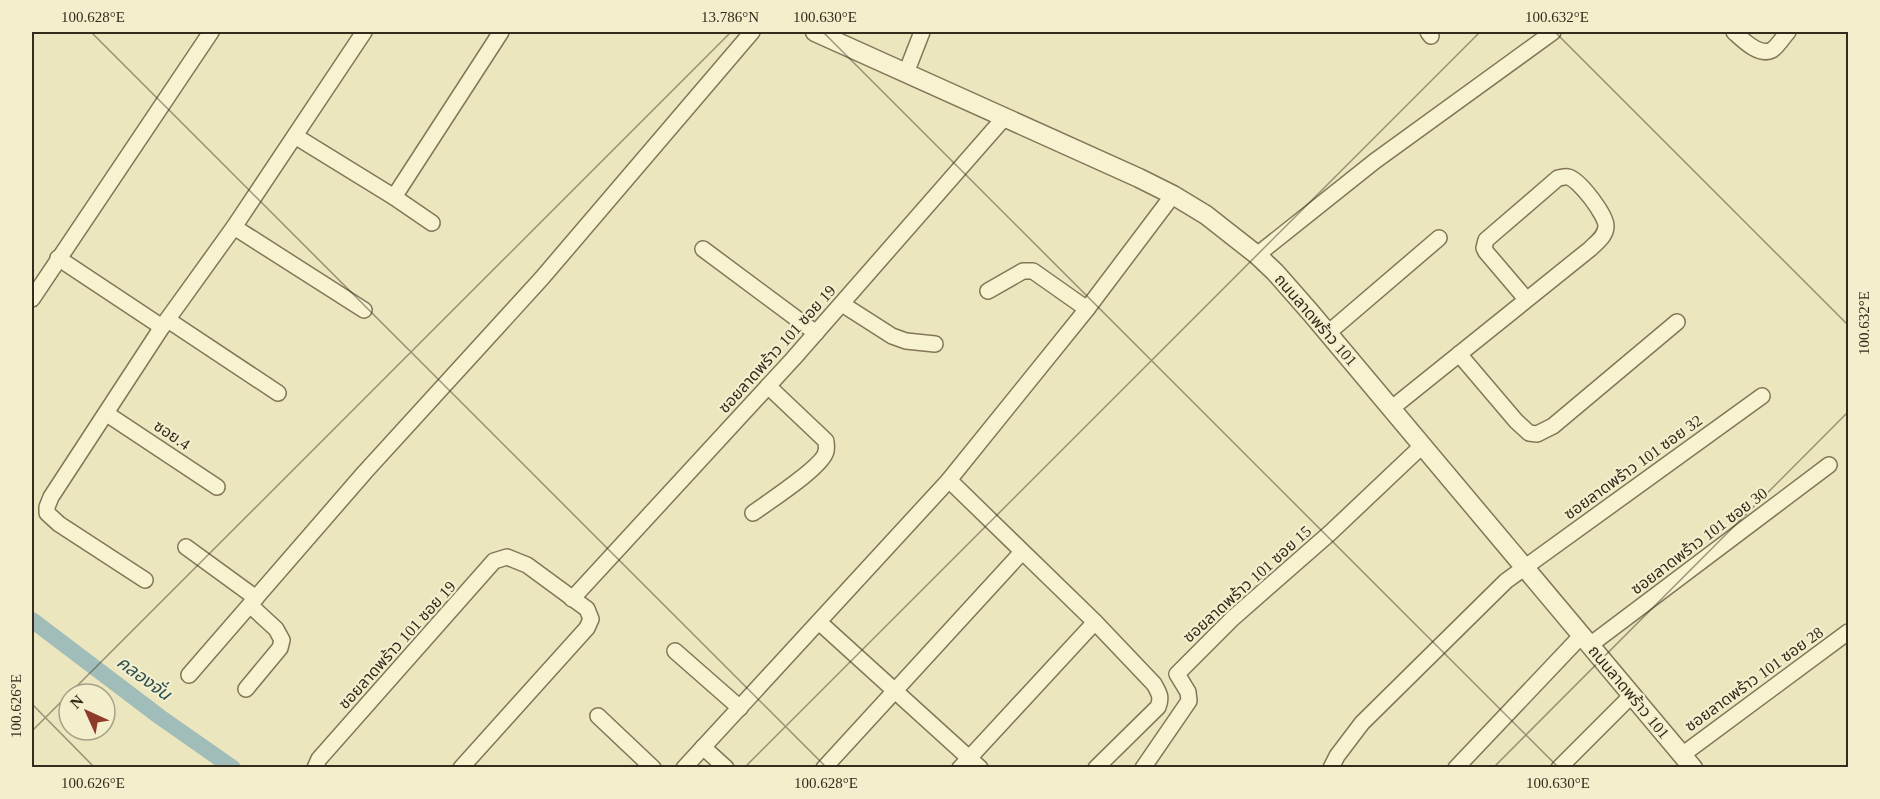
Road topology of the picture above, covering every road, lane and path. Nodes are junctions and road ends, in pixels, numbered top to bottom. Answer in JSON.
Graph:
{"nodes":[{"id":1,"x":211,"y":32,"type":"edge"},
{"id":2,"x":364,"y":32,"type":"edge"},
{"id":3,"x":501,"y":32,"type":"edge"},
{"id":4,"x":752,"y":32,"type":"edge"},
{"id":5,"x":815,"y":32,"type":"edge"},
{"id":6,"x":922,"y":32,"type":"edge"},
{"id":7,"x":1553,"y":32,"type":"edge"},
{"id":8,"x":1734,"y":32,"type":"edge"},
{"id":9,"x":1788,"y":32,"type":"edge"},
{"id":10,"x":906,"y":73,"type":"junction"},
{"id":11,"x":1004,"y":118,"type":"junction"},
{"id":12,"x":295,"y":136,"type":"junction"},
{"id":13,"x":1173,"y":195,"type":"junction"},
{"id":14,"x":394,"y":197,"type":"junction"},
{"id":15,"x":432,"y":223,"type":"dead end"},
{"id":16,"x":234,"y":227,"type":"junction"},
{"id":17,"x":1439,"y":238,"type":"dead end"},
{"id":18,"x":703,"y":249,"type":"dead end"},
{"id":19,"x":1257,"y":255,"type":"junction"},
{"id":20,"x":58,"y":258,"type":"junction"},
{"id":21,"x":988,"y":291,"type":"dead end"},
{"id":22,"x":32,"y":299,"type":"edge"},
{"id":23,"x":1526,"y":299,"type":"junction"},
{"id":24,"x":842,"y":304,"type":"junction"},
{"id":25,"x":1087,"y":309,"type":"junction"},
{"id":26,"x":364,"y":310,"type":"dead end"},
{"id":27,"x":1677,"y":322,"type":"dead end"},
{"id":28,"x":165,"y":323,"type":"junction"},
{"id":29,"x":816,"y":333,"type":"junction"},
{"id":30,"x":1328,"y":333,"type":"junction"},
{"id":31,"x":935,"y":344,"type":"dead end"},
{"id":32,"x":1459,"y":354,"type":"junction"},
{"id":33,"x":768,"y":386,"type":"junction"},
{"id":34,"x":278,"y":393,"type":"dead end"},
{"id":35,"x":1762,"y":396,"type":"dead end"},
{"id":36,"x":1392,"y":408,"type":"junction"},
{"id":37,"x":107,"y":414,"type":"junction"},
{"id":38,"x":1423,"y":445,"type":"junction"},
{"id":39,"x":1829,"y":465,"type":"dead end"},
{"id":40,"x":949,"y":480,"type":"junction"},
{"id":41,"x":217,"y":487,"type":"dead end"},
{"id":42,"x":753,"y":513,"type":"dead end"},
{"id":43,"x":186,"y":547,"type":"dead end"},
{"id":44,"x":1022,"y":552,"type":"junction"},
{"id":45,"x":1524,"y":566,"type":"junction"},
{"id":46,"x":145,"y":580,"type":"dead end"},
{"id":47,"x":572,"y":599,"type":"junction"},
{"id":48,"x":253,"y":601,"type":"junction"},
{"id":49,"x":819,"y":622,"type":"junction"},
{"id":50,"x":1095,"y":622,"type":"junction"},
{"id":51,"x":1848,"y":632,"type":"edge"},
{"id":52,"x":1586,"y":640,"type":"junction"},
{"id":53,"x":675,"y":651,"type":"dead end"},
{"id":54,"x":189,"y":675,"type":"dead end"},
{"id":55,"x":246,"y":689,"type":"dead end"},
{"id":56,"x":896,"y":691,"type":"junction"},
{"id":57,"x":1632,"y":695,"type":"junction"},
{"id":58,"x":740,"y":708,"type":"junction"},
{"id":59,"x":598,"y":716,"type":"dead end"},
{"id":60,"x":703,"y":747,"type":"junction"},
{"id":61,"x":1687,"y":761,"type":"edge"},
{"id":62,"x":970,"y":764,"type":"edge"},
{"id":63,"x":315,"y":768,"type":"edge"},
{"id":64,"x":461,"y":768,"type":"edge"},
{"id":65,"x":653,"y":768,"type":"edge"},
{"id":66,"x":684,"y":768,"type":"edge"},
{"id":67,"x":726,"y":768,"type":"edge"},
{"id":68,"x":824,"y":768,"type":"edge"},
{"id":69,"x":1096,"y":768,"type":"edge"},
{"id":70,"x":1143,"y":768,"type":"edge"},
{"id":71,"x":1331,"y":768,"type":"edge"},
{"id":72,"x":1456,"y":768,"type":"edge"},
{"id":73,"x":1559,"y":768,"type":"edge"}],
"edges":[{"from":1,"to":20,"type":"street"},
{"from":2,"to":12,"type":"street"},
{"from":3,"to":14,"type":"street"},
{"from":4,"to":48,"type":"street"},
{"from":5,"to":10,"type":"street","name":"ถนนลาดพร้าว 101"},
{"from":6,"to":10,"type":"street"},
{"from":7,"to":19,"type":"street"},
{"from":8,"to":9,"type":"street"},
{"from":10,"to":11,"type":"street","name":"ถนนลาดพร้าว 101"},
{"from":11,"to":13,"type":"street","name":"ถนนลาดพร้าว 101"},
{"from":11,"to":24,"type":"street","name":"ซอยลาดพร้าว 101 ซอย 19"},
{"from":12,"to":14,"type":"street"},
{"from":12,"to":16,"type":"street"},
{"from":13,"to":19,"type":"street","name":"ถนนลาดพร้าว 101"},
{"from":13,"to":25,"type":"street"},
{"from":14,"to":15,"type":"street"},
{"from":16,"to":26,"type":"street"},
{"from":16,"to":28,"type":"street"},
{"from":17,"to":30,"type":"street"},
{"from":18,"to":29,"type":"street"},
{"from":19,"to":30,"type":"street","name":"ถนนลาดพร้าว 101"},
{"from":20,"to":22,"type":"street"},
{"from":20,"to":28,"type":"street"},
{"from":21,"to":25,"type":"street"},
{"from":23,"to":23,"type":"street"},
{"from":23,"to":32,"type":"street"},
{"from":24,"to":29,"type":"street","name":"ซอยลาดพร้าว 101 ซอย 19"},
{"from":24,"to":31,"type":"street"},
{"from":25,"to":40,"type":"street"},
{"from":27,"to":32,"type":"street"},
{"from":28,"to":34,"type":"street"},
{"from":28,"to":37,"type":"street"},
{"from":29,"to":33,"type":"street","name":"ซอยลาดพร้าว 101 ซอย 19"},
{"from":30,"to":36,"type":"street","name":"ถนนลาดพร้าว 101"},
{"from":32,"to":36,"type":"street"},
{"from":33,"to":42,"type":"street"},
{"from":33,"to":47,"type":"street","name":"ซอยลาดพร้าว 101 ซอย 19"},
{"from":35,"to":45,"type":"street","name":"ซอยลาดพร้าว 101 ซอย 32"},
{"from":36,"to":38,"type":"street","name":"ถนนลาดพร้าว 101"},
{"from":37,"to":41,"type":"street","name":"ซอย.4"},
{"from":37,"to":46,"type":"street"},
{"from":38,"to":45,"type":"street","name":"ถนนลาดพร้าว 101"},
{"from":38,"to":70,"type":"street","name":"ซอยลาดพร้าว 101 ซอย 15"},
{"from":39,"to":52,"type":"street","name":"ซอยลาดพร้าว 101 ซอย 30"},
{"from":40,"to":44,"type":"street"},
{"from":40,"to":49,"type":"street"},
{"from":43,"to":48,"type":"street"},
{"from":44,"to":50,"type":"street"},
{"from":44,"to":56,"type":"street"},
{"from":45,"to":52,"type":"street","name":"ถนนลาดพร้าว 101"},
{"from":45,"to":71,"type":"street","name":"ซอยลาดพร้าว 101 ซอย 32"},
{"from":47,"to":63,"type":"street","name":"ซอยลาดพร้าว 101 ซอย 19"},
{"from":47,"to":64,"type":"street","name":"ซอยลาดพร้าว 101 ซอย 19"},
{"from":48,"to":54,"type":"street"},
{"from":48,"to":55,"type":"street"},
{"from":49,"to":56,"type":"street"},
{"from":49,"to":58,"type":"street"},
{"from":50,"to":62,"type":"street"},
{"from":50,"to":69,"type":"street"},
{"from":51,"to":61,"type":"street","name":"ซอยลาดพร้าว 101 ซอย 28"},
{"from":52,"to":57,"type":"street","name":"ถนนลาดพร้าว 101"},
{"from":52,"to":72,"type":"street","name":"ซอยลาดพร้าว 101 ซอย 30"},
{"from":53,"to":58,"type":"street"},
{"from":56,"to":62,"type":"street"},
{"from":56,"to":68,"type":"street"},
{"from":57,"to":61,"type":"street","name":"ถนนลาดพร้าว 101"},
{"from":57,"to":73,"type":"street"},
{"from":58,"to":60,"type":"street"},
{"from":59,"to":65,"type":"street"},
{"from":60,"to":66,"type":"street"},
{"from":60,"to":67,"type":"street"}]}
